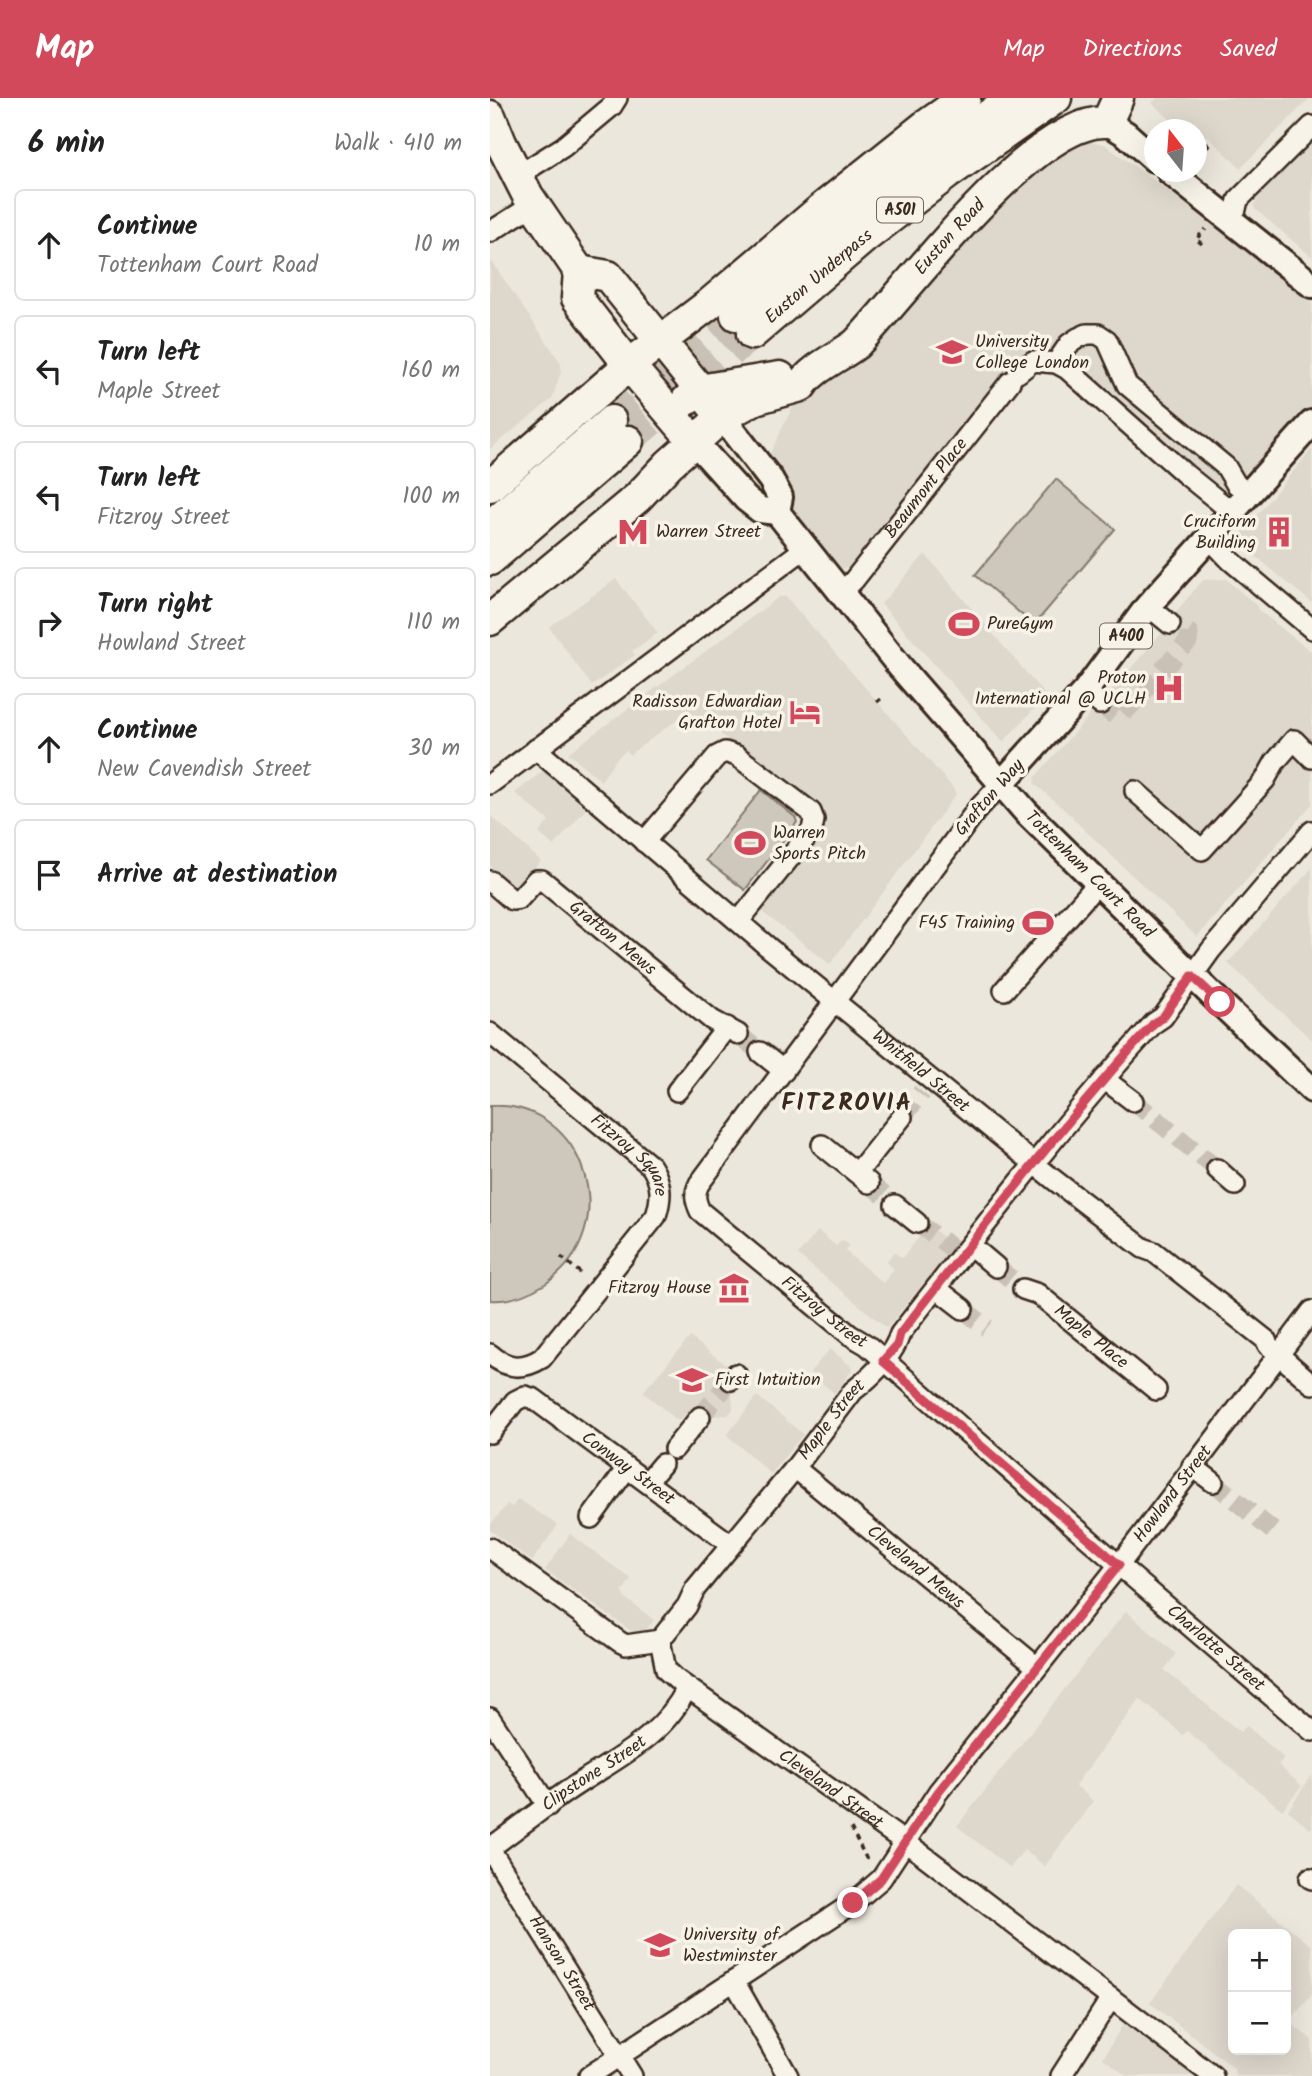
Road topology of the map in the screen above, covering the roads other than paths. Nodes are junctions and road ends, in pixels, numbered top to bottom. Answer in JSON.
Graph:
{"nodes":[{"id":1,"x":617,"y":98,"type":"edge"},
{"id":2,"x":965,"y":98,"type":"edge"},
{"id":3,"x":1012,"y":98,"type":"edge"},
{"id":4,"x":1056,"y":98,"type":"edge"},
{"id":5,"x":1112,"y":110,"type":"edge"},
{"id":6,"x":490,"y":116,"type":"edge"},
{"id":7,"x":1312,"y":126,"type":"edge"},
{"id":8,"x":1144,"y":150,"type":"edge"},
{"id":9,"x":517,"y":176,"type":"junction"},
{"id":10,"x":1182,"y":182,"type":"edge"},
{"id":11,"x":533,"y":205,"type":"junction"},
{"id":12,"x":1228,"y":219,"type":"junction"},
{"id":13,"x":490,"y":232,"type":"edge"},
{"id":14,"x":579,"y":271,"type":"junction"},
{"id":15,"x":1312,"y":285,"type":"edge"},
{"id":16,"x":661,"y":342,"type":"junction"},
{"id":17,"x":1056,"y":363,"type":"junction"},
{"id":18,"x":629,"y":366,"type":"junction"},
{"id":19,"x":807,"y":375,"type":"junction"},
{"id":20,"x":699,"y":390,"type":"junction"},
{"id":21,"x":670,"y":415,"type":"junction"},
{"id":22,"x":722,"y":417,"type":"junction"},
{"id":23,"x":1312,"y":423,"type":"edge"},
{"id":24,"x":694,"y":442,"type":"junction"},
{"id":25,"x":490,"y":486,"type":"edge"},
{"id":26,"x":1240,"y":503,"type":"junction"},
{"id":27,"x":777,"y":512,"type":"junction"},
{"id":28,"x":490,"y":526,"type":"edge"},
{"id":29,"x":1209,"y":538,"type":"junction"},
{"id":30,"x":804,"y":549,"type":"junction"},
{"id":31,"x":490,"y":560,"type":"edge"},
{"id":32,"x":841,"y":593,"type":"junction"},
{"id":33,"x":1148,"y":606,"type":"junction"},
{"id":34,"x":490,"y":620,"type":"edge"},
{"id":35,"x":1170,"y":624,"type":"tunnel mouth"},
{"id":36,"x":1312,"y":629,"type":"edge"},
{"id":37,"x":536,"y":749,"type":"junction"},
{"id":38,"x":1312,"y":758,"type":"edge"},
{"id":39,"x":490,"y":784,"type":"edge"},
{"id":40,"x":1001,"y":784,"type":"junction"},
{"id":41,"x":1135,"y":791,"type":"dead end"},
{"id":42,"x":1312,"y":831,"type":"edge"},
{"id":43,"x":644,"y":842,"type":"junction"},
{"id":44,"x":490,"y":881,"type":"edge"},
{"id":45,"x":1098,"y":883,"type":"junction"},
{"id":46,"x":739,"y":921,"type":"junction"},
{"id":47,"x":1192,"y":976,"type":"junction"},
{"id":48,"x":1004,"y":990,"type":"dead end"},
{"id":49,"x":834,"y":1000,"type":"junction"},
{"id":50,"x":490,"y":1034,"type":"edge"},
{"id":51,"x":760,"y":1052,"type":"tunnel mouth"},
{"id":52,"x":784,"y":1071,"type":"junction"},
{"id":53,"x":1104,"y":1079,"type":"junction"},
{"id":54,"x":1312,"y":1090,"type":"edge"},
{"id":55,"x":677,"y":1091,"type":"dead end"},
{"id":56,"x":1133,"y":1101,"type":"tunnel mouth"},
{"id":57,"x":902,"y":1117,"type":"tunnel mouth"},
{"id":58,"x":822,"y":1145,"type":"dead end"},
{"id":59,"x":1033,"y":1163,"type":"junction"},
{"id":60,"x":1216,"y":1169,"type":"tunnel mouth"},
{"id":61,"x":1235,"y":1185,"type":"dead end"},
{"id":62,"x":695,"y":1195,"type":"joint"},
{"id":63,"x":895,"y":1205,"type":"tunnel mouth"},
{"id":64,"x":917,"y":1223,"type":"tunnel mouth"},
{"id":65,"x":961,"y":1250,"type":"junction"},
{"id":66,"x":996,"y":1267,"type":"tunnel mouth"},
{"id":67,"x":936,"y":1288,"type":"junction"},
{"id":68,"x":1023,"y":1289,"type":"tunnel mouth"},
{"id":69,"x":963,"y":1309,"type":"tunnel mouth"},
{"id":70,"x":1312,"y":1311,"type":"edge"},
{"id":71,"x":490,"y":1354,"type":"edge"},
{"id":72,"x":1278,"y":1355,"type":"junction"},
{"id":73,"x":883,"y":1361,"type":"junction"},
{"id":74,"x":1312,"y":1384,"type":"edge"},
{"id":75,"x":1156,"y":1390,"type":"dead end"},
{"id":76,"x":700,"y":1416,"type":"tunnel mouth"},
{"id":77,"x":490,"y":1433,"type":"edge"},
{"id":78,"x":674,"y":1448,"type":"dead end"},
{"id":79,"x":662,"y":1464,"type":"dead end"},
{"id":80,"x":1192,"y":1466,"type":"junction"},
{"id":81,"x":627,"y":1468,"type":"junction"},
{"id":82,"x":794,"y":1468,"type":"junction"},
{"id":83,"x":647,"y":1482,"type":"junction"},
{"id":84,"x":1213,"y":1482,"type":"tunnel mouth"},
{"id":85,"x":590,"y":1518,"type":"dead end"},
{"id":86,"x":730,"y":1544,"type":"junction"},
{"id":87,"x":490,"y":1548,"type":"edge"},
{"id":88,"x":1119,"y":1565,"type":"junction"},
{"id":89,"x":660,"y":1640,"type":"junction"},
{"id":90,"x":1037,"y":1667,"type":"junction"},
{"id":91,"x":687,"y":1688,"type":"junction"},
{"id":92,"x":491,"y":1721,"type":"edge"},
{"id":93,"x":1312,"y":1731,"type":"edge"},
{"id":94,"x":548,"y":1806,"type":"junction"},
{"id":95,"x":906,"y":1843,"type":"junction"},
{"id":96,"x":490,"y":1849,"type":"edge"},
{"id":97,"x":734,"y":1981,"type":"junction"},
{"id":98,"x":1111,"y":1998,"type":"junction"},
{"id":99,"x":618,"y":2056,"type":"junction"},
{"id":100,"x":589,"y":2076,"type":"edge"},
{"id":101,"x":632,"y":2076,"type":"edge"},
{"id":102,"x":788,"y":2076,"type":"edge"},
{"id":103,"x":1061,"y":2076,"type":"edge"},
{"id":104,"x":1213,"y":2076,"type":"edge"}],
"edges":[{"from":1,"to":9,"type":"street"},
{"from":2,"to":16,"type":"highway"},
{"from":3,"to":4,"type":"highway","name":"Euston Underpass","number":"A501"},
{"from":5,"to":8,"type":"main road"},
{"from":5,"to":19,"type":"highway","name":"Euston Road"},
{"from":6,"to":9,"type":"highway"},
{"from":7,"to":12,"type":"street"},
{"from":9,"to":11,"type":"highway"},
{"from":10,"to":12,"type":"main road"},
{"from":11,"to":13,"type":"street"},
{"from":11,"to":14,"type":"highway"},
{"from":12,"to":15,"type":"main road"},
{"from":14,"to":16,"type":"highway"},
{"from":14,"to":18,"type":"highway"},
{"from":16,"to":18,"type":"highway"},
{"from":16,"to":20,"type":"highway"},
{"from":17,"to":26,"type":"street"},
{"from":17,"to":26,"type":"street"},
{"from":17,"to":32,"type":"street","name":"Beaumont Place"},
{"from":18,"to":21,"type":"highway"},
{"from":18,"to":25,"type":"highway"},
{"from":19,"to":20,"type":"highway","name":"Euston Road"},
{"from":19,"to":22,"type":"highway","name":"Euston Road"},
{"from":20,"to":21,"type":"highway"},
{"from":20,"to":22,"type":"highway"},
{"from":21,"to":24,"type":"highway"},
{"from":22,"to":24,"type":"highway","name":"Euston Road"},
{"from":22,"to":27,"type":"main road","name":"Tottenham Court Road"},
{"from":23,"to":26,"type":"main road","name":"Grafton Way","number":"A400"},
{"from":24,"to":27,"type":"main road"},
{"from":24,"to":34,"type":"highway","name":"Euston Road"},
{"from":26,"to":29,"type":"main road","name":"Grafton Way","number":"A400"},
{"from":27,"to":30,"type":"main road","name":"Tottenham Court Road"},
{"from":28,"to":31,"type":"highway"},
{"from":29,"to":33,"type":"main road","name":"Grafton Way","number":"A400"},
{"from":29,"to":36,"type":"street"},
{"from":30,"to":32,"type":"main road","name":"Tottenham Court Road"},
{"from":30,"to":37,"type":"street"},
{"from":32,"to":40,"type":"main road","name":"Tottenham Court Road"},
{"from":33,"to":35,"type":"street"},
{"from":33,"to":40,"type":"main road","name":"Grafton Way","number":"A400"},
{"from":37,"to":39,"type":"street"},
{"from":37,"to":43,"type":"street","name":"Whitfield Street"},
{"from":38,"to":41,"type":"street"},
{"from":40,"to":45,"type":"main road","name":"Tottenham Court Road"},
{"from":40,"to":49,"type":"street","name":"Grafton Way"},
{"from":42,"to":47,"type":"street","name":"Maple Street"},
{"from":43,"to":46,"type":"street","name":"Whitfield Street"},
{"from":43,"to":46,"type":"street"},
{"from":44,"to":55,"type":"street","name":"Grafton Mews"},
{"from":45,"to":47,"type":"main road","name":"Tottenham Court Road"},
{"from":45,"to":48,"type":"street"},
{"from":46,"to":49,"type":"street","name":"Whitfield Street"},
{"from":47,"to":53,"type":"street","name":"Maple Street"},
{"from":47,"to":54,"type":"main road","name":"Tottenham Court Road"},
{"from":49,"to":52,"type":"street","name":"Grafton Way"},
{"from":49,"to":59,"type":"street","name":"Whitfield Street"},
{"from":50,"to":71,"type":"street","name":"Fitzroy Square"},
{"from":51,"to":52,"type":"street"},
{"from":52,"to":62,"type":"street","name":"Grafton Way"},
{"from":53,"to":56,"type":"street"},
{"from":53,"to":59,"type":"street","name":"Maple Street"},
{"from":57,"to":58,"type":"street"},
{"from":59,"to":65,"type":"street","name":"Maple Street"},
{"from":59,"to":72,"type":"street","name":"Whitfield Street"},
{"from":60,"to":61,"type":"street"},
{"from":62,"to":73,"type":"street","name":"Fitzroy Street"},
{"from":63,"to":64,"type":"street"},
{"from":65,"to":66,"type":"street"},
{"from":65,"to":67,"type":"street","name":"Maple Street"},
{"from":67,"to":69,"type":"street"},
{"from":67,"to":73,"type":"street","name":"Maple Street"},
{"from":68,"to":75,"type":"street","name":"Maple Place"},
{"from":70,"to":72,"type":"street","name":"Howland Street"},
{"from":72,"to":74,"type":"street","name":"Whitfield Street"},
{"from":72,"to":80,"type":"street","name":"Howland Street"},
{"from":73,"to":82,"type":"street","name":"Maple Street"},
{"from":73,"to":88,"type":"street","name":"Fitzroy Street"},
{"from":76,"to":78,"type":"street"},
{"from":77,"to":81,"type":"street","name":"Conway Street"},
{"from":79,"to":83,"type":"street"},
{"from":80,"to":84,"type":"street"},
{"from":80,"to":88,"type":"street","name":"Howland Street"},
{"from":81,"to":83,"type":"street","name":"Conway Street"},
{"from":81,"to":85,"type":"street"},
{"from":82,"to":86,"type":"street","name":"Maple Street"},
{"from":82,"to":90,"type":"street","name":"Cleveland Mews"},
{"from":83,"to":86,"type":"street","name":"Conway Street"},
{"from":86,"to":89,"type":"street","name":"Maple Street"},
{"from":87,"to":89,"type":"street"},
{"from":88,"to":90,"type":"street","name":"Howland Street"},
{"from":88,"to":93,"type":"street","name":"Charlotte Street"},
{"from":89,"to":91,"type":"street","name":"Cleveland Street"},
{"from":90,"to":95,"type":"street","name":"Howland Street"},
{"from":91,"to":94,"type":"street","name":"Clipstone Street"},
{"from":91,"to":95,"type":"street","name":"Cleveland Street"},
{"from":92,"to":94,"type":"street"},
{"from":94,"to":96,"type":"street","name":"Clipstone Street"},
{"from":95,"to":97,"type":"street","name":"Howland Street"},
{"from":95,"to":98,"type":"street","name":"Cleveland Street"},
{"from":96,"to":99,"type":"street","name":"Hanson Street"},
{"from":97,"to":99,"type":"street","name":"Howland Street"},
{"from":97,"to":102,"type":"street"},
{"from":98,"to":103,"type":"street"},
{"from":98,"to":104,"type":"street","name":"Cleveland Street"},
{"from":99,"to":100,"type":"street","name":"Howland Street"},
{"from":99,"to":101,"type":"street","name":"Hanson Street"}]}
